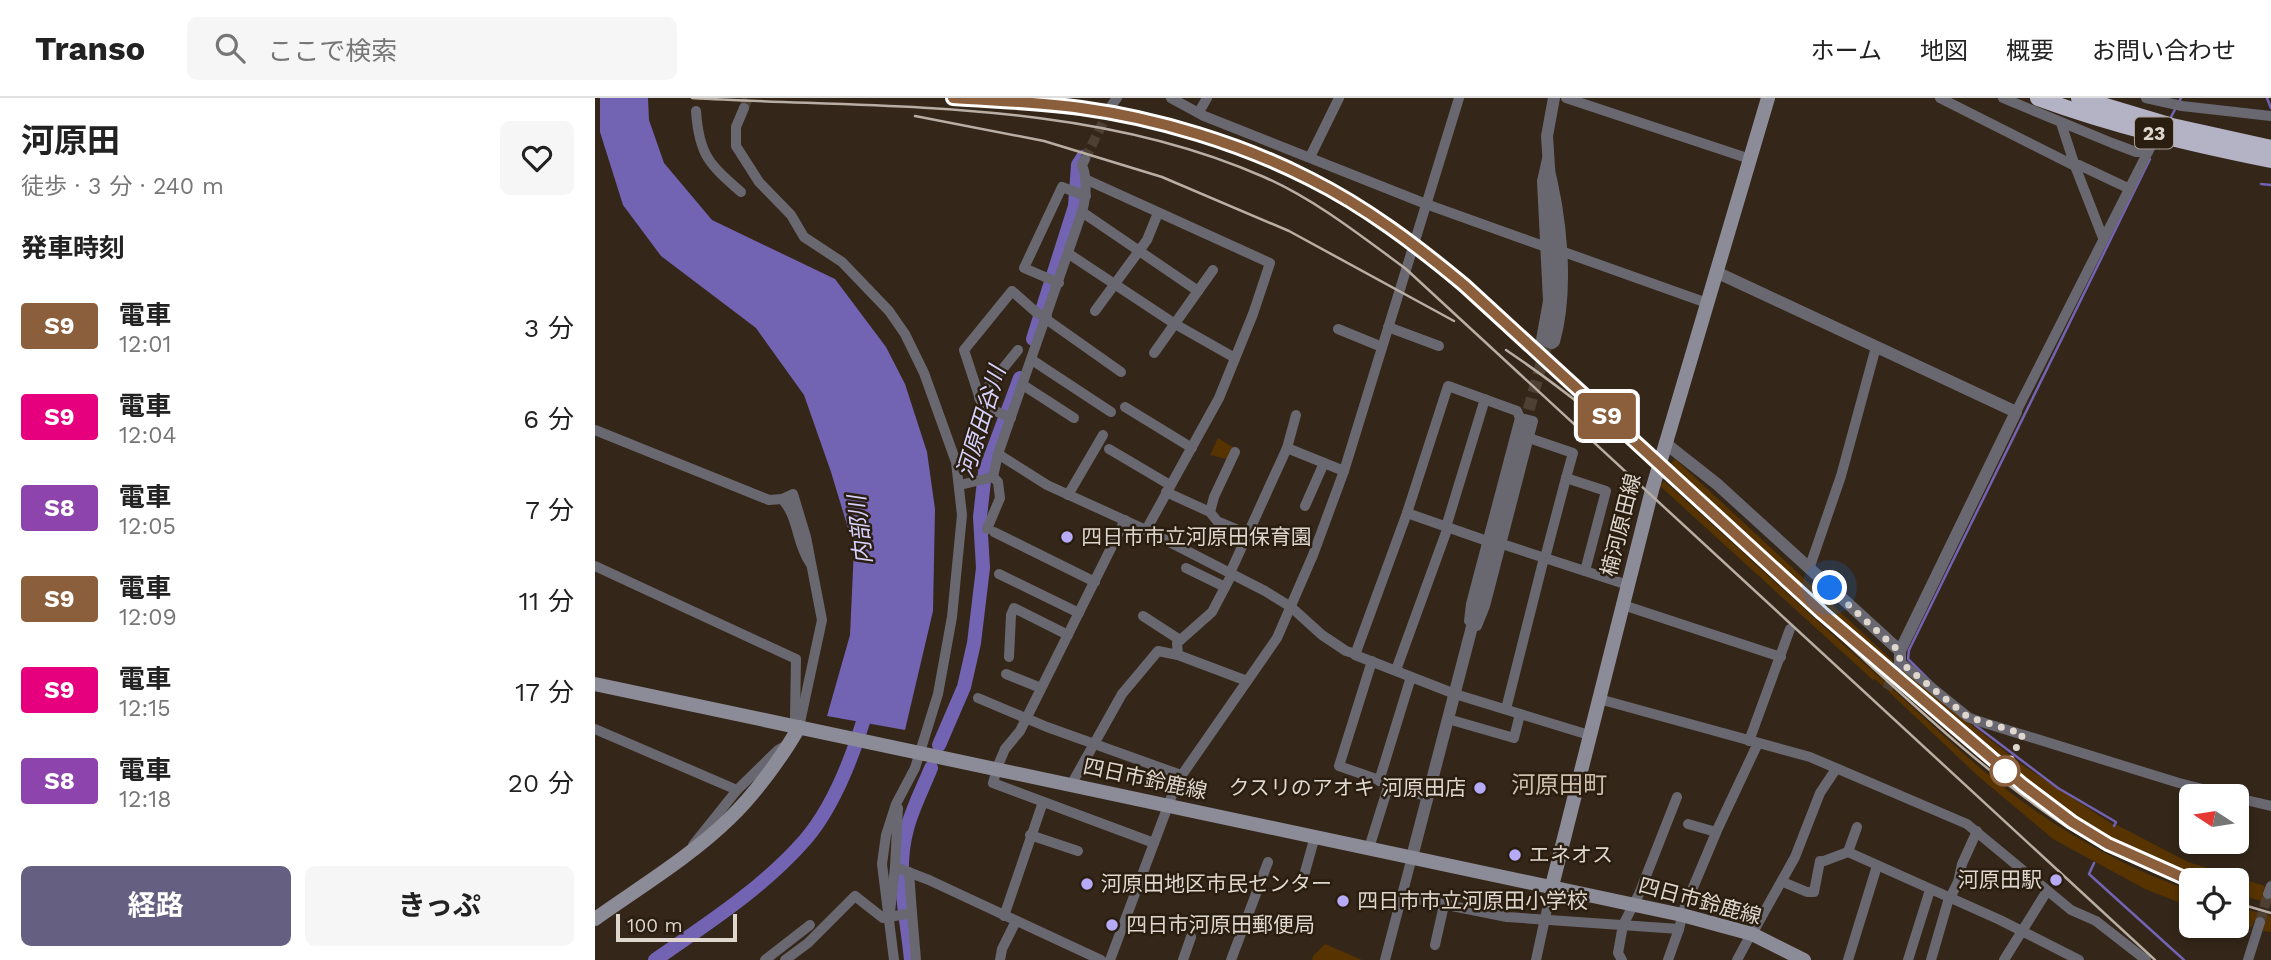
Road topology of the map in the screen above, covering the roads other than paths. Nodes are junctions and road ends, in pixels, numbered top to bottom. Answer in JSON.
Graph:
{"nodes":[{"id":1,"x":1171,"y":98,"type":"edge"},
{"id":2,"x":1207,"y":98,"type":"edge"},
{"id":3,"x":1339,"y":98,"type":"edge"},
{"id":4,"x":1459,"y":98,"type":"edge"},
{"id":5,"x":1554,"y":98,"type":"edge"},
{"id":6,"x":1566,"y":98,"type":"edge"},
{"id":7,"x":1768,"y":98,"type":"edge"},
{"id":8,"x":1940,"y":98,"type":"edge"},
{"id":9,"x":2003,"y":98,"type":"edge"},
{"id":10,"x":2039,"y":98,"type":"edge"},
{"id":11,"x":2078,"y":98,"type":"edge"},
{"id":12,"x":2146,"y":98,"type":"edge"},
{"id":13,"x":2175,"y":105,"type":"junction"},
{"id":14,"x":744,"y":108,"type":"tunnel mouth"},
{"id":15,"x":696,"y":111,"type":"dead end"},
{"id":16,"x":1199,"y":112,"type":"junction"},
{"id":17,"x":2268,"y":116,"type":"edge"},
{"id":18,"x":2165,"y":117,"type":"dead end"},
{"id":19,"x":2061,"y":124,"type":"junction"},
{"id":20,"x":2271,"y":148,"type":"edge"},
{"id":21,"x":1310,"y":157,"type":"junction"},
{"id":22,"x":1085,"y":159,"type":"tunnel mouth"},
{"id":23,"x":1547,"y":159,"type":"junction"},
{"id":24,"x":1750,"y":159,"type":"junction"},
{"id":25,"x":2271,"y":160,"type":"edge"},
{"id":26,"x":2075,"y":166,"type":"junction"},
{"id":27,"x":1085,"y":179,"type":"junction"},
{"id":28,"x":2130,"y":189,"type":"junction"},
{"id":29,"x":741,"y":192,"type":"dead end"},
{"id":30,"x":1080,"y":194,"type":"junction"},
{"id":31,"x":1426,"y":204,"type":"junction"},
{"id":32,"x":1082,"y":212,"type":"junction"},
{"id":33,"x":1158,"y":213,"type":"junction"},
{"id":34,"x":2103,"y":238,"type":"junction"},
{"id":35,"x":1546,"y":247,"type":"junction"},
{"id":36,"x":1139,"y":251,"type":"junction"},
{"id":37,"x":1561,"y":251,"type":"junction"},
{"id":38,"x":1069,"y":254,"type":"junction"},
{"id":39,"x":1213,"y":270,"type":"dead end"},
{"id":40,"x":1716,"y":272,"type":"junction"},
{"id":41,"x":1055,"y":281,"type":"junction"},
{"id":42,"x":1115,"y":285,"type":"junction"},
{"id":43,"x":1198,"y":291,"type":"junction"},
{"id":44,"x":1707,"y":303,"type":"junction"},
{"id":45,"x":1095,"y":311,"type":"dead end"},
{"id":46,"x":1044,"y":316,"type":"junction"},
{"id":47,"x":1175,"y":324,"type":"junction"},
{"id":48,"x":1388,"y":327,"type":"junction"},
{"id":49,"x":1338,"y":329,"type":"dead end"},
{"id":50,"x":1549,"y":336,"type":"tunnel mouth"},
{"id":51,"x":1439,"y":346,"type":"dead end"},
{"id":52,"x":1382,"y":347,"type":"junction"},
{"id":53,"x":1876,"y":347,"type":"junction"},
{"id":54,"x":1018,"y":350,"type":"dead end"},
{"id":55,"x":1154,"y":353,"type":"dead end"},
{"id":56,"x":1235,"y":358,"type":"junction"},
{"id":57,"x":1032,"y":360,"type":"junction"},
{"id":58,"x":1121,"y":372,"type":"dead end"},
{"id":59,"x":1023,"y":385,"type":"junction"},
{"id":60,"x":979,"y":398,"type":"junction"},
{"id":61,"x":1485,"y":400,"type":"junction"},
{"id":62,"x":1125,"y":407,"type":"dead end"},
{"id":63,"x":1111,"y":412,"type":"dead end"},
{"id":64,"x":2016,"y":412,"type":"junction"},
{"id":65,"x":1296,"y":415,"type":"dead end"},
{"id":66,"x":1009,"y":417,"type":"junction"},
{"id":67,"x":1074,"y":418,"type":"dead end"},
{"id":68,"x":1524,"y":427,"type":"junction"},
{"id":69,"x":595,"y":430,"type":"edge"},
{"id":70,"x":1103,"y":435,"type":"dead end"},
{"id":71,"x":1665,"y":443,"type":"junction"},
{"id":72,"x":1192,"y":448,"type":"junction"},
{"id":73,"x":1287,"y":448,"type":"junction"},
{"id":74,"x":1109,"y":449,"type":"dead end"},
{"id":75,"x":1235,"y":452,"type":"dead end"},
{"id":76,"x":999,"y":454,"type":"junction"},
{"id":77,"x":1324,"y":463,"type":"junction"},
{"id":78,"x":1344,"y":471,"type":"junction"},
{"id":79,"x":1566,"y":478,"type":"junction"},
{"id":80,"x":985,"y":479,"type":"junction"},
{"id":81,"x":960,"y":485,"type":"junction"},
{"id":82,"x":1168,"y":489,"type":"junction"},
{"id":83,"x":1068,"y":495,"type":"junction"},
{"id":84,"x":1305,"y":506,"type":"dead end"},
{"id":85,"x":1210,"y":512,"type":"junction"},
{"id":86,"x":1408,"y":513,"type":"junction"},
{"id":87,"x":1125,"y":520,"type":"junction"},
{"id":88,"x":1447,"y":527,"type":"junction"},
{"id":89,"x":1146,"y":530,"type":"junction"},
{"id":90,"x":1248,"y":534,"type":"junction"},
{"id":91,"x":1487,"y":541,"type":"junction"},
{"id":92,"x":1502,"y":544,"type":"junction"},
{"id":93,"x":1544,"y":558,"type":"junction"},
{"id":94,"x":595,"y":566,"type":"edge"},
{"id":95,"x":1186,"y":568,"type":"dead end"},
{"id":96,"x":1809,"y":569,"type":"junction"},
{"id":97,"x":1585,"y":571,"type":"junction"},
{"id":98,"x":1231,"y":573,"type":"junction"},
{"id":99,"x":999,"y":574,"type":"dead end"},
{"id":100,"x":1095,"y":582,"type":"junction"},
{"id":101,"x":1628,"y":585,"type":"junction"},
{"id":102,"x":1225,"y":587,"type":"junction"},
{"id":103,"x":1623,"y":605,"type":"junction"},
{"id":104,"x":1291,"y":607,"type":"junction"},
{"id":105,"x":1079,"y":613,"type":"junction"},
{"id":106,"x":1143,"y":615,"type":"dead end"},
{"id":107,"x":1790,"y":629,"type":"dead end"},
{"id":108,"x":1068,"y":635,"type":"junction"},
{"id":109,"x":1180,"y":640,"type":"junction"},
{"id":110,"x":1467,"y":643,"type":"junction"},
{"id":111,"x":1356,"y":654,"type":"junction"},
{"id":112,"x":1178,"y":655,"type":"junction"},
{"id":113,"x":1009,"y":657,"type":"dead end"},
{"id":114,"x":1781,"y":657,"type":"junction"},
{"id":115,"x":1371,"y":660,"type":"junction"},
{"id":116,"x":1898,"y":661,"type":"junction"},
{"id":117,"x":1396,"y":670,"type":"junction"},
{"id":118,"x":1006,"y":674,"type":"dead end"},
{"id":119,"x":1411,"y":677,"type":"junction"},
{"id":120,"x":1248,"y":681,"type":"junction"},
{"id":121,"x":595,"y":684,"type":"edge"},
{"id":122,"x":1041,"y":688,"type":"junction"},
{"id":123,"x":1455,"y":694,"type":"junction"},
{"id":124,"x":978,"y":698,"type":"dead end"},
{"id":125,"x":1599,"y":699,"type":"junction"},
{"id":126,"x":1506,"y":709,"type":"junction"},
{"id":127,"x":1520,"y":713,"type":"junction"},
{"id":128,"x":1026,"y":719,"type":"junction"},
{"id":129,"x":1448,"y":719,"type":"junction"},
{"id":130,"x":799,"y":727,"type":"junction"},
{"id":131,"x":595,"y":729,"type":"edge"},
{"id":132,"x":1589,"y":736,"type":"junction"},
{"id":133,"x":1753,"y":742,"type":"junction"},
{"id":134,"x":1092,"y":744,"type":"junction"},
{"id":135,"x":789,"y":745,"type":"junction"},
{"id":136,"x":917,"y":751,"type":"junction"},
{"id":137,"x":999,"y":763,"type":"dead end"},
{"id":138,"x":1836,"y":769,"type":"junction"},
{"id":139,"x":1181,"y":775,"type":"junction"},
{"id":140,"x":995,"y":776,"type":"dead end"},
{"id":141,"x":1384,"y":783,"type":"junction"},
{"id":142,"x":2183,"y":784,"type":"edge"},
{"id":143,"x":1071,"y":785,"type":"junction"},
{"id":144,"x":737,"y":790,"type":"junction"},
{"id":145,"x":1427,"y":797,"type":"junction"},
{"id":146,"x":1677,"y":797,"type":"dead end"},
{"id":147,"x":2249,"y":801,"type":"edge"},
{"id":148,"x":1042,"y":802,"type":"junction"},
{"id":149,"x":895,"y":804,"type":"junction"},
{"id":150,"x":1169,"y":806,"type":"junction"},
{"id":151,"x":2271,"y":806,"type":"edge"},
{"id":152,"x":1688,"y":824,"type":"dead end"},
{"id":153,"x":1857,"y":827,"type":"dead end"},
{"id":154,"x":1977,"y":831,"type":"junction"},
{"id":155,"x":1716,"y":832,"type":"junction"},
{"id":156,"x":1030,"y":835,"type":"junction"},
{"id":157,"x":1315,"y":836,"type":"junction"},
{"id":158,"x":1154,"y":843,"type":"junction"},
{"id":159,"x":1369,"y":848,"type":"junction"},
{"id":160,"x":1078,"y":851,"type":"dead end"},
{"id":161,"x":1848,"y":852,"type":"junction"},
{"id":162,"x":687,"y":854,"type":"junction"},
{"id":163,"x":1412,"y":857,"type":"junction"},
{"id":164,"x":1268,"y":862,"type":"dead end"},
{"id":165,"x":1877,"y":866,"type":"junction"},
{"id":166,"x":902,"y":869,"type":"junction"},
{"id":167,"x":1305,"y":872,"type":"dead end"},
{"id":168,"x":1783,"y":882,"type":"junction"},
{"id":169,"x":1552,"y":886,"type":"junction"},
{"id":170,"x":1930,"y":890,"type":"junction"},
{"id":171,"x":2047,"y":891,"type":"junction"},
{"id":172,"x":1402,"y":896,"type":"junction"},
{"id":173,"x":1950,"y":898,"type":"junction"},
{"id":174,"x":1633,"y":904,"type":"junction"},
{"id":175,"x":1444,"y":905,"type":"junction"},
{"id":176,"x":907,"y":913,"type":"junction"},
{"id":177,"x":1004,"y":915,"type":"junction"},
{"id":178,"x":889,"y":916,"type":"junction"},
{"id":179,"x":595,"y":919,"type":"edge"},
{"id":180,"x":1544,"y":920,"type":"junction"},
{"id":181,"x":1016,"y":921,"type":"junction"},
{"id":182,"x":1681,"y":922,"type":"junction"},
{"id":183,"x":2260,"y":922,"type":"tunnel mouth"},
{"id":184,"x":810,"y":925,"type":"dead end"},
{"id":185,"x":1623,"y":925,"type":"junction"},
{"id":186,"x":2022,"y":931,"type":"junction"},
{"id":187,"x":1751,"y":934,"type":"junction"},
{"id":188,"x":1191,"y":937,"type":"dead end"},
{"id":189,"x":1435,"y":945,"type":"dead end"},
{"id":190,"x":1099,"y":959,"type":"edge"},
{"id":191,"x":765,"y":960,"type":"edge"},
{"id":192,"x":785,"y":960,"type":"edge"},
{"id":193,"x":894,"y":960,"type":"edge"},
{"id":194,"x":916,"y":960,"type":"edge"},
{"id":195,"x":1000,"y":960,"type":"edge"},
{"id":196,"x":1110,"y":960,"type":"edge"},
{"id":197,"x":1183,"y":960,"type":"edge"},
{"id":198,"x":1231,"y":960,"type":"edge"},
{"id":199,"x":1385,"y":960,"type":"edge"},
{"id":200,"x":1536,"y":960,"type":"edge"},
{"id":201,"x":1622,"y":960,"type":"edge"},
{"id":202,"x":1668,"y":960,"type":"edge"},
{"id":203,"x":1737,"y":960,"type":"edge"},
{"id":204,"x":1804,"y":960,"type":"edge"},
{"id":205,"x":1848,"y":960,"type":"edge"},
{"id":206,"x":1909,"y":960,"type":"edge"},
{"id":207,"x":1931,"y":960,"type":"edge"},
{"id":208,"x":2004,"y":960,"type":"edge"},
{"id":209,"x":2079,"y":960,"type":"edge"},
{"id":210,"x":2146,"y":960,"type":"edge"},
{"id":211,"x":2248,"y":960,"type":"edge"}],
"edges":[{"from":1,"to":16,"type":"street"},
{"from":2,"to":16,"type":"street"},
{"from":3,"to":21,"type":"street"},
{"from":4,"to":31,"type":"street"},
{"from":5,"to":23,"type":"street"},
{"from":6,"to":24,"type":"street"},
{"from":7,"to":24,"type":"main road","name":"楠河原田線"},
{"from":8,"to":26,"type":"street"},
{"from":9,"to":19,"type":"street"},
{"from":10,"to":25,"type":"highway","number":"23"},
{"from":11,"to":20,"type":"highway","number":"23"},
{"from":12,"to":13,"type":"street"},
{"from":13,"to":17,"type":"street"},
{"from":13,"to":18,"type":"street"},
{"from":14,"to":81,"type":"street"},
{"from":15,"to":29,"type":"street"},
{"from":16,"to":21,"type":"street"},
{"from":19,"to":26,"type":"street"},
{"from":19,"to":28,"type":"street"},
{"from":21,"to":31,"type":"street"},
{"from":22,"to":27,"type":"street"},
{"from":23,"to":35,"type":"street"},
{"from":23,"to":37,"type":"street"},
{"from":23,"to":50,"type":"street"},
{"from":24,"to":40,"type":"main road","name":"楠河原田線"},
{"from":26,"to":28,"type":"street"},
{"from":26,"to":34,"type":"street"},
{"from":27,"to":30,"type":"street"},
{"from":27,"to":33,"type":"street"},
{"from":28,"to":34,"type":"street"},
{"from":30,"to":32,"type":"street"},
{"from":30,"to":41,"type":"street"},
{"from":31,"to":35,"type":"street"},
{"from":31,"to":48,"type":"street"},
{"from":32,"to":36,"type":"street"},
{"from":32,"to":38,"type":"street"},
{"from":33,"to":36,"type":"street"},
{"from":33,"to":56,"type":"street"},
{"from":34,"to":64,"type":"street"},
{"from":35,"to":37,"type":"street"},
{"from":36,"to":42,"type":"street"},
{"from":36,"to":43,"type":"street"},
{"from":37,"to":44,"type":"street"},
{"from":38,"to":41,"type":"street"},
{"from":38,"to":42,"type":"street"},
{"from":39,"to":43,"type":"street"},
{"from":40,"to":44,"type":"main road","name":"楠河原田線"},
{"from":40,"to":53,"type":"street"},
{"from":41,"to":46,"type":"street"},
{"from":42,"to":45,"type":"street"},
{"from":42,"to":47,"type":"street"},
{"from":43,"to":47,"type":"street"},
{"from":44,"to":71,"type":"main road","name":"楠河原田線"},
{"from":46,"to":57,"type":"street"},
{"from":46,"to":58,"type":"street"},
{"from":46,"to":60,"type":"street"},
{"from":47,"to":55,"type":"street"},
{"from":47,"to":56,"type":"street"},
{"from":48,"to":51,"type":"street"},
{"from":48,"to":52,"type":"street"},
{"from":49,"to":52,"type":"street"},
{"from":52,"to":78,"type":"street"},
{"from":53,"to":64,"type":"street"},
{"from":53,"to":96,"type":"street"},
{"from":54,"to":60,"type":"street"},
{"from":56,"to":72,"type":"street"},
{"from":57,"to":59,"type":"street"},
{"from":57,"to":63,"type":"street"},
{"from":59,"to":66,"type":"street"},
{"from":59,"to":67,"type":"street"},
{"from":60,"to":66,"type":"street"},
{"from":61,"to":68,"type":"street"},
{"from":61,"to":86,"type":"street"},
{"from":61,"to":88,"type":"street"},
{"from":62,"to":72,"type":"street"},
{"from":64,"to":116,"type":"street"},
{"from":65,"to":73,"type":"street"},
{"from":66,"to":76,"type":"street"},
{"from":68,"to":79,"type":"street"},
{"from":68,"to":91,"type":"street"},
{"from":68,"to":92,"type":"street"},
{"from":68,"to":110,"type":"street"},
{"from":69,"to":130,"type":"street"},
{"from":70,"to":83,"type":"street"},
{"from":71,"to":96,"type":"street"},
{"from":71,"to":101,"type":"main road","name":"楠河原田線"},
{"from":72,"to":82,"type":"street"},
{"from":73,"to":77,"type":"street"},
{"from":73,"to":90,"type":"street"},
{"from":74,"to":82,"type":"street"},
{"from":75,"to":85,"type":"street"},
{"from":76,"to":80,"type":"street"},
{"from":76,"to":83,"type":"street"},
{"from":77,"to":78,"type":"street"},
{"from":77,"to":84,"type":"street"},
{"from":78,"to":104,"type":"street"},
{"from":79,"to":93,"type":"street"},
{"from":79,"to":97,"type":"street"},
{"from":80,"to":81,"type":"street"},
{"from":80,"to":100,"type":"street"},
{"from":81,"to":136,"type":"street"},
{"from":82,"to":85,"type":"street"},
{"from":82,"to":89,"type":"street"},
{"from":83,"to":87,"type":"street"},
{"from":85,"to":90,"type":"street"},
{"from":86,"to":88,"type":"street"},
{"from":86,"to":111,"type":"street"},
{"from":87,"to":89,"type":"street"},
{"from":87,"to":100,"type":"street"},
{"from":88,"to":91,"type":"street"},
{"from":88,"to":117,"type":"street"},
{"from":89,"to":98,"type":"street"},
{"from":90,"to":98,"type":"street"},
{"from":91,"to":110,"type":"street"},
{"from":92,"to":93,"type":"street"},
{"from":92,"to":110,"type":"street"},
{"from":93,"to":97,"type":"street"},
{"from":93,"to":126,"type":"street"},
{"from":94,"to":130,"type":"street"},
{"from":95,"to":102,"type":"street"},
{"from":96,"to":116,"type":"street"},
{"from":97,"to":101,"type":"street"},
{"from":98,"to":102,"type":"street"},
{"from":98,"to":104,"type":"street"},
{"from":99,"to":105,"type":"street"},
{"from":100,"to":105,"type":"street"},
{"from":101,"to":103,"type":"main road","name":"楠河原田線"},
{"from":102,"to":109,"type":"street"},
{"from":103,"to":114,"type":"street"},
{"from":103,"to":125,"type":"main road","name":"楠河原田線"},
{"from":104,"to":111,"type":"street"},
{"from":104,"to":120,"type":"street"},
{"from":105,"to":108,"type":"street"},
{"from":106,"to":109,"type":"street"},
{"from":107,"to":114,"type":"street"},
{"from":108,"to":113,"type":"street"},
{"from":108,"to":122,"type":"street"},
{"from":109,"to":112,"type":"street"},
{"from":110,"to":123,"type":"street"},
{"from":111,"to":115,"type":"street"},
{"from":112,"to":120,"type":"street"},
{"from":112,"to":134,"type":"street"},
{"from":114,"to":133,"type":"street"},
{"from":115,"to":117,"type":"street"},
{"from":115,"to":141,"type":"street"},
{"from":116,"to":142,"type":"street"},
{"from":117,"to":119,"type":"street"},
{"from":118,"to":122,"type":"street"},
{"from":119,"to":123,"type":"street"},
{"from":119,"to":141,"type":"street"},
{"from":120,"to":139,"type":"street"},
{"from":121,"to":130,"type":"main road","name":"四日市鈴鹿線"},
{"from":122,"to":128,"type":"street"},
{"from":123,"to":126,"type":"street"},
{"from":123,"to":129,"type":"street"},
{"from":124,"to":128,"type":"street"},
{"from":125,"to":132,"type":"main road","name":"楠河原田線"},
{"from":125,"to":133,"type":"street"},
{"from":126,"to":127,"type":"street"},
{"from":127,"to":129,"type":"street"},
{"from":127,"to":132,"type":"street"},
{"from":128,"to":134,"type":"street"},
{"from":128,"to":137,"type":"street"},
{"from":129,"to":145,"type":"street"},
{"from":130,"to":135,"type":"main road"},
{"from":130,"to":136,"type":"main road","name":"四日市鈴鹿線"},
{"from":131,"to":144,"type":"street"},
{"from":132,"to":169,"type":"main road","name":"楠河原田線"},
{"from":133,"to":138,"type":"street"},
{"from":133,"to":155,"type":"street"},
{"from":134,"to":139,"type":"street"},
{"from":134,"to":143,"type":"street"},
{"from":135,"to":144,"type":"street"},
{"from":135,"to":162,"type":"main road"},
{"from":136,"to":143,"type":"main road","name":"四日市鈴鹿線"},
{"from":136,"to":149,"type":"street"},
{"from":138,"to":154,"type":"street"},
{"from":138,"to":168,"type":"street"},
{"from":139,"to":150,"type":"street"},
{"from":140,"to":148,"type":"street"},
{"from":141,"to":145,"type":"street"},
{"from":141,"to":159,"type":"street"},
{"from":143,"to":150,"type":"main road","name":"四日市鈴鹿線"},
{"from":144,"to":162,"type":"street"},
{"from":145,"to":163,"type":"street"},
{"from":146,"to":174,"type":"street"},
{"from":147,"to":151,"type":"street"},
{"from":148,"to":156,"type":"street"},
{"from":148,"to":158,"type":"street"},
{"from":149,"to":166,"type":"street"},
{"from":149,"to":178,"type":"street"},
{"from":150,"to":157,"type":"main road","name":"四日市鈴鹿線"},
{"from":150,"to":158,"type":"street"},
{"from":152,"to":155,"type":"street"},
{"from":153,"to":161,"type":"street"},
{"from":154,"to":171,"type":"street"},
{"from":154,"to":173,"type":"street"},
{"from":155,"to":182,"type":"street"},
{"from":156,"to":160,"type":"street"},
{"from":156,"to":177,"type":"street"},
{"from":157,"to":159,"type":"main road","name":"四日市鈴鹿線"},
{"from":157,"to":167,"type":"street"},
{"from":158,"to":196,"type":"street"},
{"from":159,"to":163,"type":"main road","name":"四日市鈴鹿線"},
{"from":161,"to":165,"type":"street"},
{"from":161,"to":168,"type":"street"},
{"from":162,"to":179,"type":"main road"},
{"from":163,"to":169,"type":"main road","name":"四日市鈴鹿線"},
{"from":163,"to":172,"type":"street"},
{"from":164,"to":198,"type":"street"},
{"from":165,"to":170,"type":"street"},
{"from":165,"to":205,"type":"street"},
{"from":166,"to":176,"type":"street"},
{"from":166,"to":177,"type":"street"},
{"from":166,"to":178,"type":"street"},
{"from":168,"to":187,"type":"street"},
{"from":169,"to":174,"type":"main road","name":"四日市鈴鹿線"},
{"from":169,"to":180,"type":"street"},
{"from":170,"to":173,"type":"street"},
{"from":170,"to":206,"type":"street"},
{"from":171,"to":186,"type":"street"},
{"from":171,"to":210,"type":"street"},
{"from":172,"to":175,"type":"street"},
{"from":172,"to":199,"type":"street"},
{"from":173,"to":186,"type":"street"},
{"from":173,"to":207,"type":"street"},
{"from":174,"to":182,"type":"main road","name":"四日市鈴鹿線"},
{"from":174,"to":185,"type":"street"},
{"from":175,"to":180,"type":"street"},
{"from":175,"to":189,"type":"street"},
{"from":176,"to":178,"type":"street"},
{"from":176,"to":194,"type":"street"},
{"from":177,"to":181,"type":"street"},
{"from":178,"to":192,"type":"street"},
{"from":178,"to":193,"type":"street"},
{"from":180,"to":185,"type":"street"},
{"from":180,"to":200,"type":"street"},
{"from":181,"to":190,"type":"street"},
{"from":181,"to":195,"type":"street"},
{"from":182,"to":185,"type":"street"},
{"from":182,"to":187,"type":"main road","name":"四日市鈴鹿線"},
{"from":182,"to":202,"type":"street"},
{"from":183,"to":211,"type":"street"},
{"from":184,"to":191,"type":"street"},
{"from":185,"to":201,"type":"street"},
{"from":186,"to":208,"type":"street"},
{"from":186,"to":209,"type":"street"},
{"from":187,"to":203,"type":"street"},
{"from":187,"to":204,"type":"main road","name":"四日市鈴鹿線"},
{"from":188,"to":197,"type":"street"}]}
